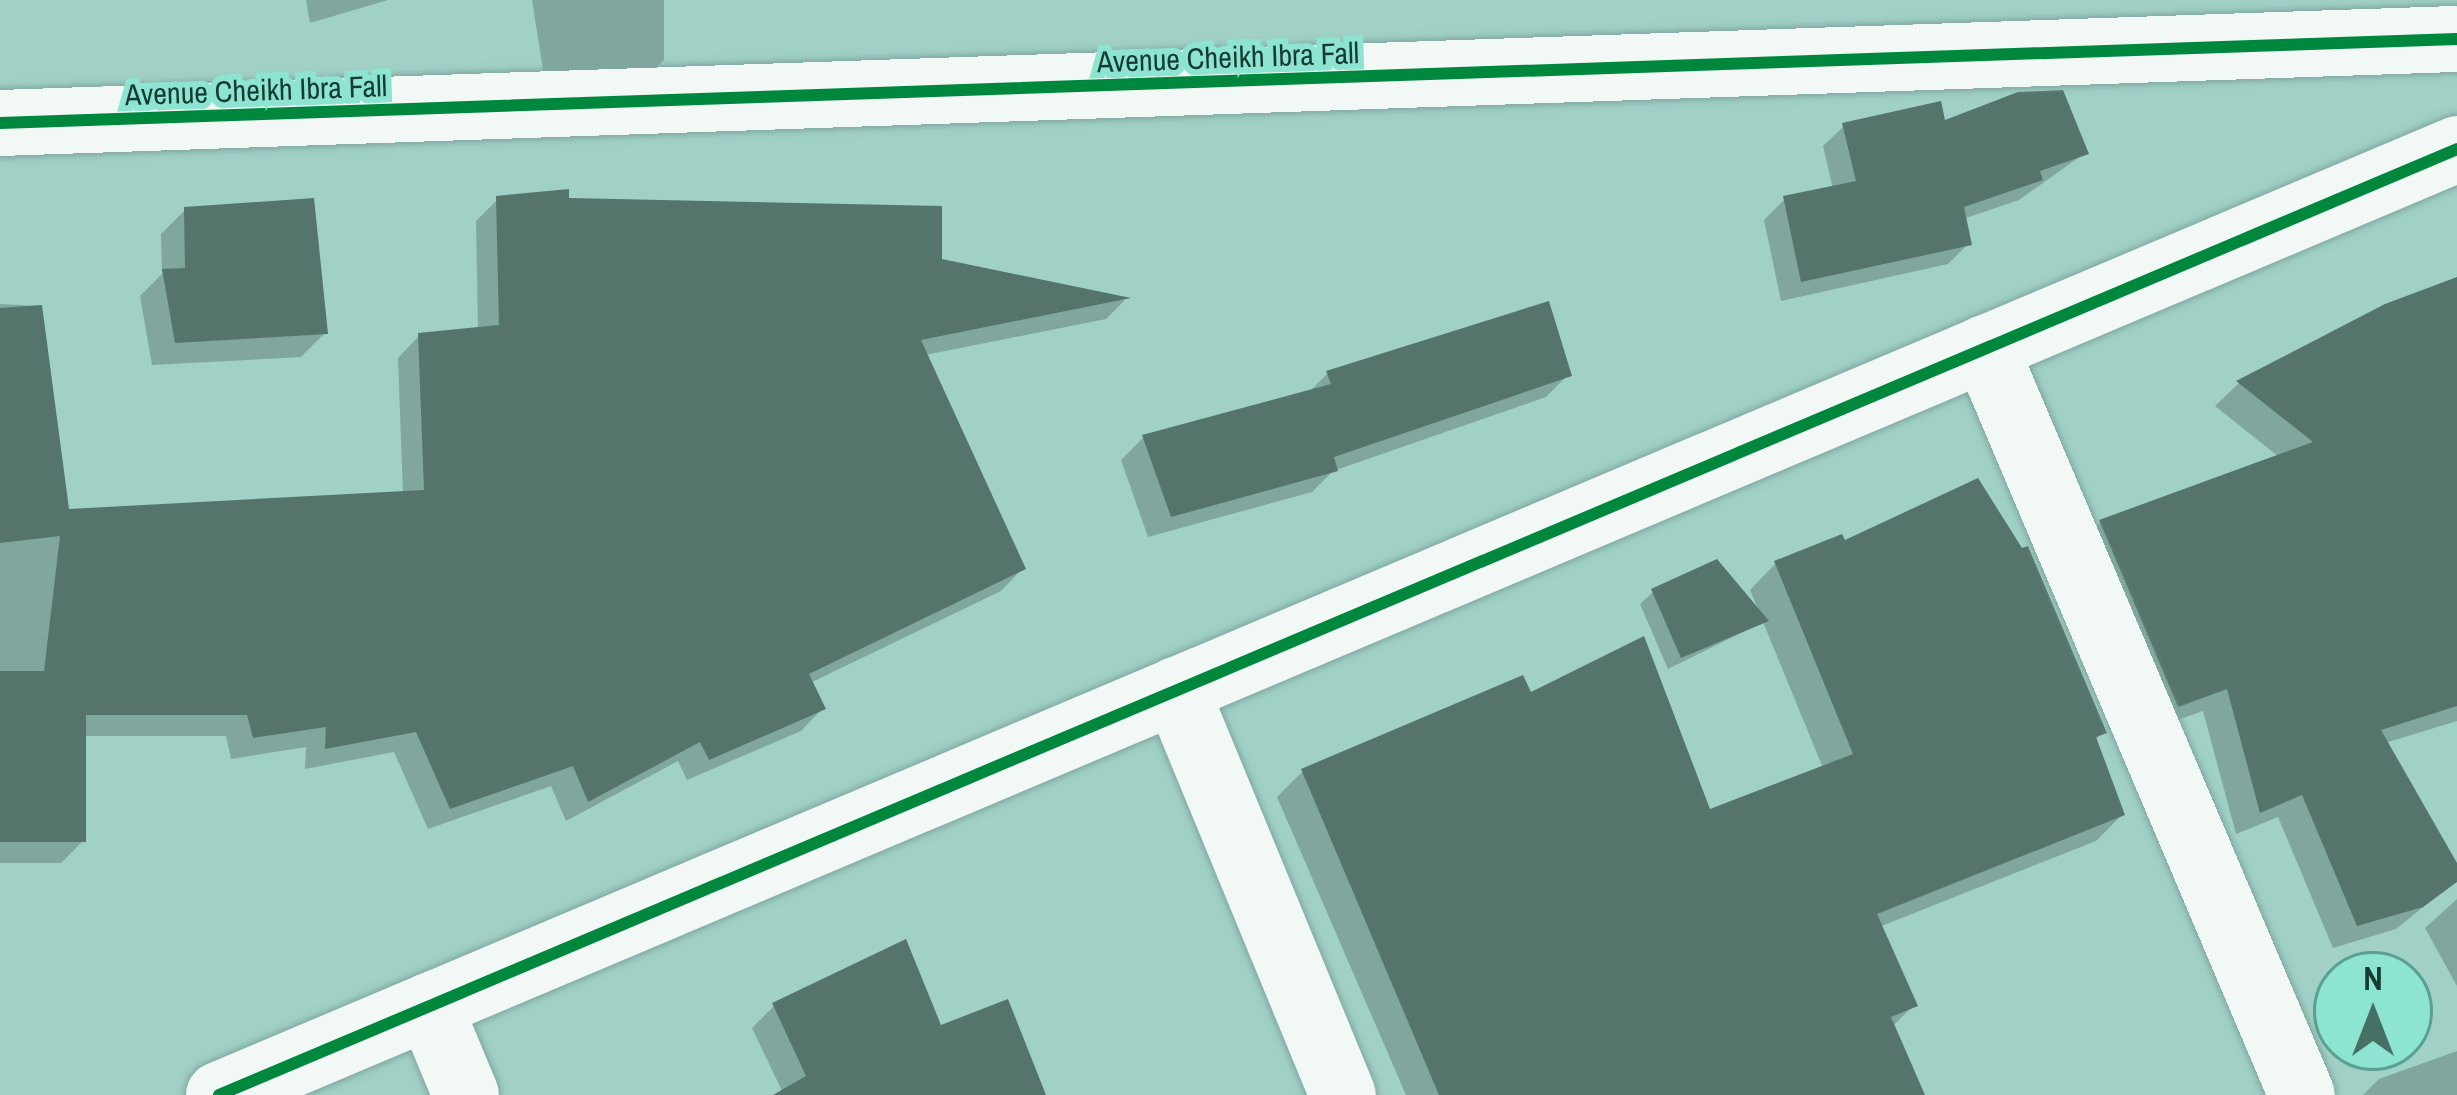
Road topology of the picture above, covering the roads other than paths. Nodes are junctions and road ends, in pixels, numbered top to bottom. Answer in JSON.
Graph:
{"nodes":[{"id":1,"x":2457,"y":39,"type":"edge"},
{"id":2,"x":0,"y":123,"type":"edge"},
{"id":3,"x":2457,"y":149,"type":"edge"},
{"id":4,"x":1985,"y":348,"type":"junction"},
{"id":5,"x":1176,"y":690,"type":"junction"},
{"id":6,"x":429,"y":1006,"type":"junction"},
{"id":7,"x":219,"y":1095,"type":"edge"},
{"id":8,"x":466,"y":1095,"type":"edge"},
{"id":9,"x":1343,"y":1095,"type":"edge"},
{"id":10,"x":2302,"y":1095,"type":"edge"}],
"edges":[{"from":1,"to":2,"type":"street","name":"Avenue Cheikh Ibra Fall"},
{"from":3,"to":4,"type":"street"},
{"from":4,"to":5,"type":"street"},
{"from":4,"to":10,"type":"street"},
{"from":5,"to":6,"type":"street"},
{"from":5,"to":9,"type":"street"},
{"from":6,"to":7,"type":"street"},
{"from":6,"to":8,"type":"street"}]}
